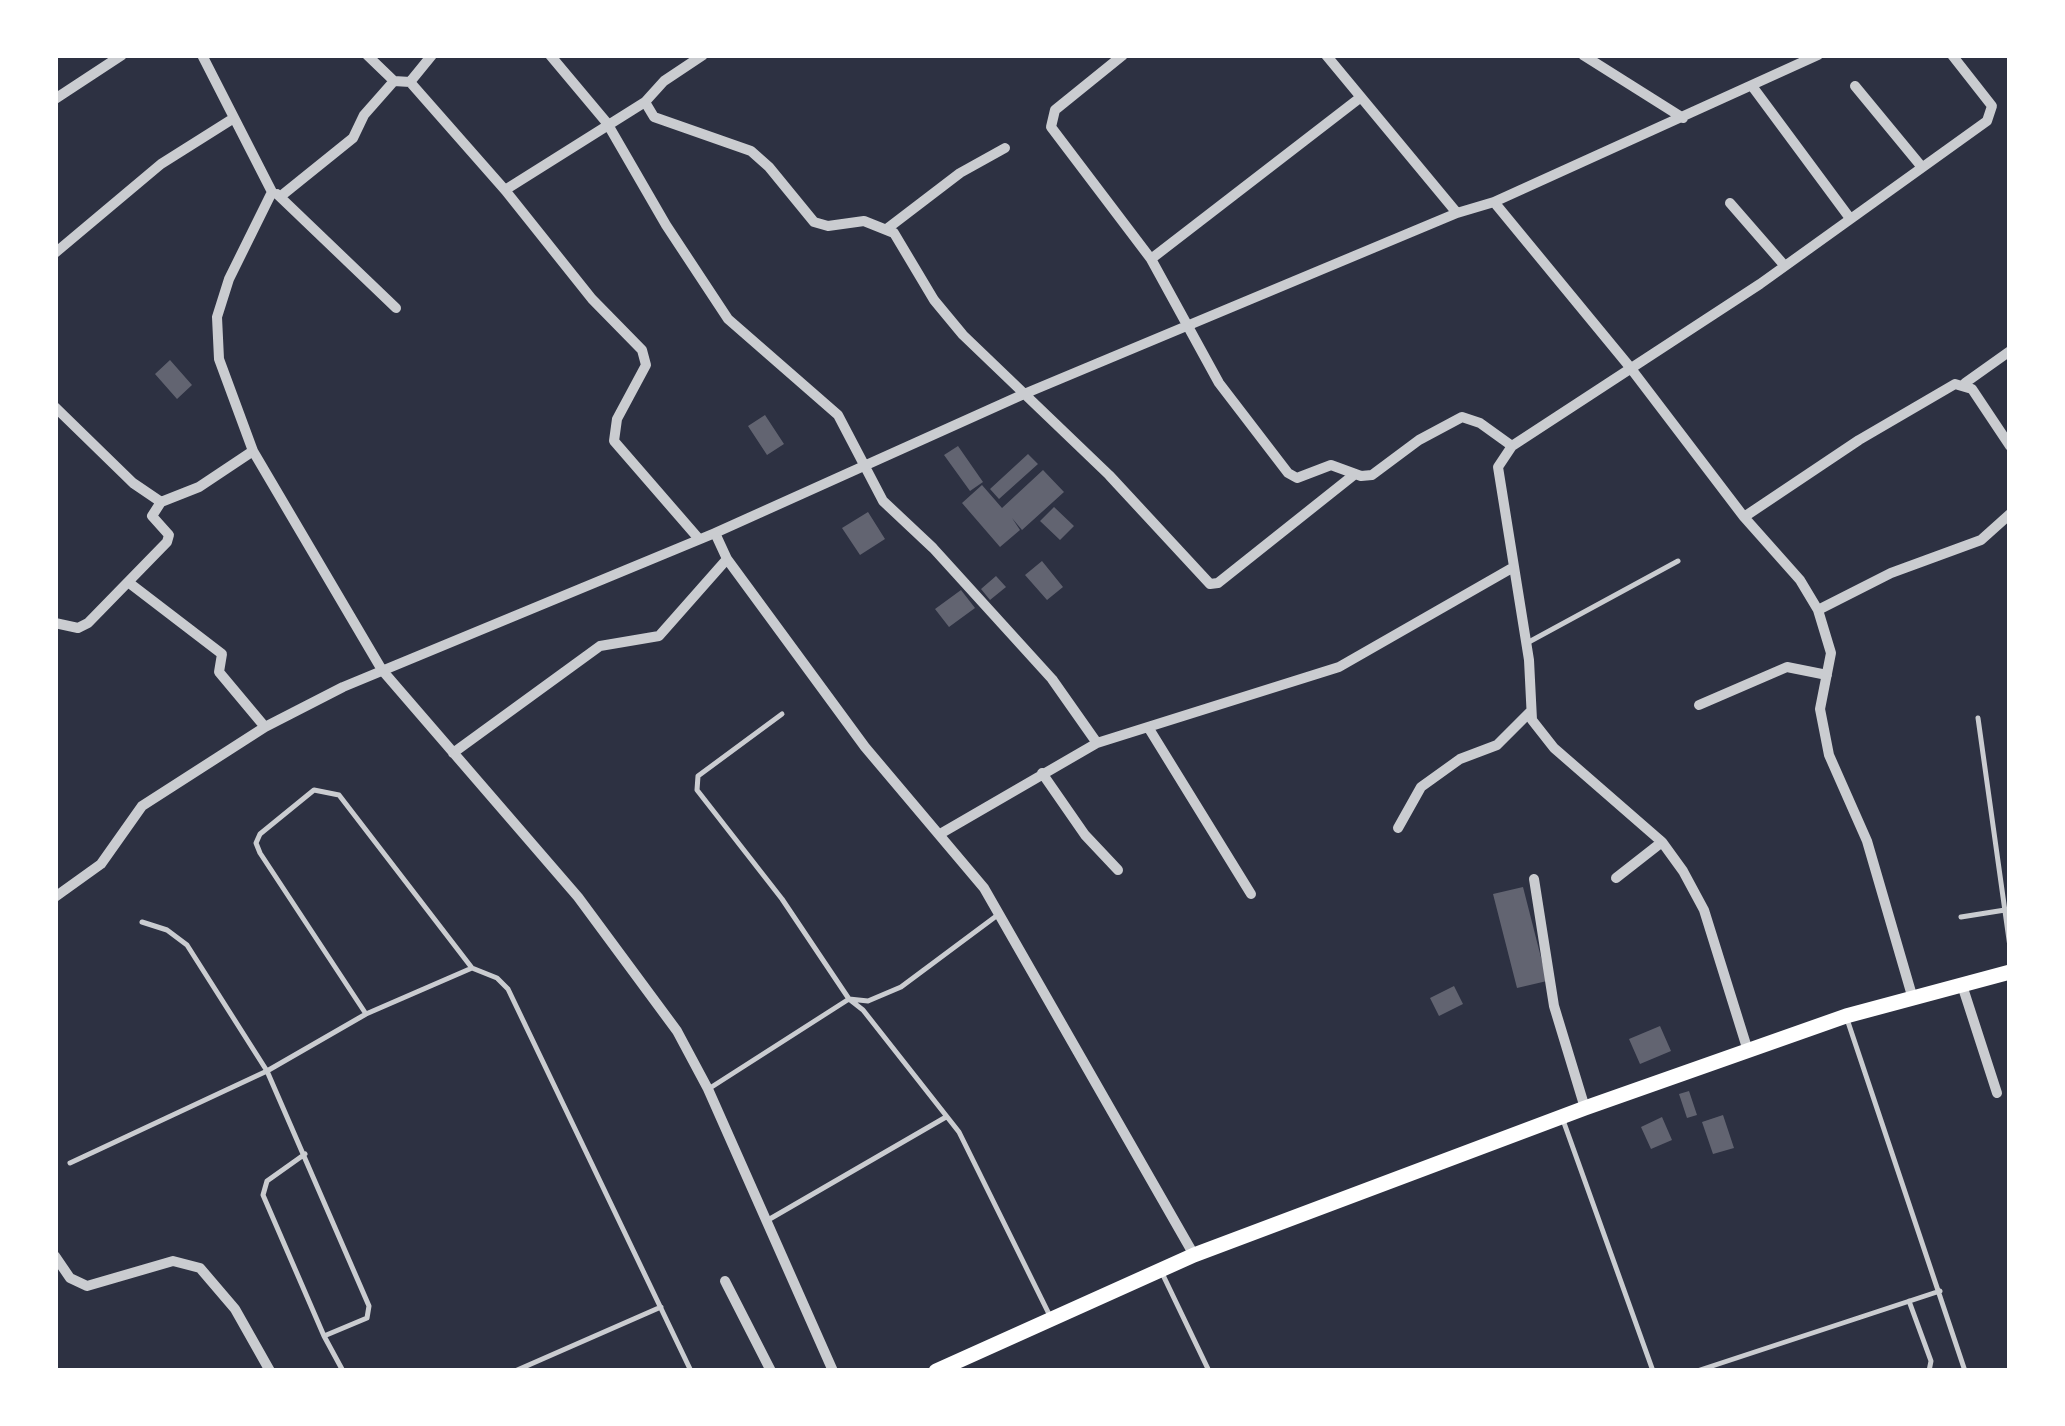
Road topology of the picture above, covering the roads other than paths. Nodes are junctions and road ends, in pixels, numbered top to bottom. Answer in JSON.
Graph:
{"nodes":[{"id":1,"x":122,"y":55,"type":"edge"},
{"id":2,"x":202,"y":55,"type":"edge"},
{"id":3,"x":366,"y":55,"type":"edge"},
{"id":4,"x":432,"y":55,"type":"edge"},
{"id":5,"x":550,"y":55,"type":"edge"},
{"id":6,"x":703,"y":55,"type":"edge"},
{"id":7,"x":1123,"y":55,"type":"edge"},
{"id":8,"x":1583,"y":55,"type":"edge"},
{"id":9,"x":1818,"y":55,"type":"edge"},
{"id":10,"x":1952,"y":55,"type":"edge"},
{"id":11,"x":1330,"y":56,"type":"edge"},
{"id":12,"x":394,"y":81,"type":"junction"},
{"id":13,"x":410,"y":82,"type":"junction"},
{"id":14,"x":1752,"y":86,"type":"junction"},
{"id":15,"x":1854,"y":86,"type":"dead end"},
{"id":16,"x":1360,"y":97,"type":"junction"},
{"id":17,"x":55,"y":98,"type":"edge"},
{"id":18,"x":645,"y":102,"type":"junction"},
{"id":19,"x":234,"y":118,"type":"junction"},
{"id":20,"x":1683,"y":118,"type":"junction"},
{"id":21,"x":607,"y":123,"type":"junction"},
{"id":22,"x":1005,"y":148,"type":"dead end"},
{"id":23,"x":1921,"y":166,"type":"junction"},
{"id":24,"x":505,"y":190,"type":"junction"},
{"id":25,"x":276,"y":194,"type":"junction"},
{"id":26,"x":1494,"y":202,"type":"junction"},
{"id":27,"x":1730,"y":203,"type":"dead end"},
{"id":28,"x":1457,"y":212,"type":"junction"},
{"id":29,"x":1849,"y":216,"type":"junction"},
{"id":30,"x":888,"y":228,"type":"junction"},
{"id":31,"x":55,"y":253,"type":"edge"},
{"id":32,"x":1151,"y":260,"type":"junction"},
{"id":33,"x":1784,"y":265,"type":"junction"},
{"id":34,"x":396,"y":308,"type":"dead end"},
{"id":35,"x":1188,"y":327,"type":"junction"},
{"id":36,"x":2010,"y":351,"type":"edge"},
{"id":37,"x":1629,"y":366,"type":"junction"},
{"id":38,"x":1965,"y":383,"type":"junction"},
{"id":39,"x":1024,"y":394,"type":"junction"},
{"id":40,"x":55,"y":407,"type":"edge"},
{"id":41,"x":1512,"y":446,"type":"junction"},
{"id":42,"x":2010,"y":446,"type":"edge"},
{"id":43,"x":253,"y":451,"type":"junction"},
{"id":44,"x":864,"y":467,"type":"junction"},
{"id":45,"x":1355,"y":474,"type":"junction"},
{"id":46,"x":161,"y":502,"type":"junction"},
{"id":47,"x":2010,"y":514,"type":"edge"},
{"id":48,"x":1744,"y":517,"type":"junction"},
{"id":49,"x":715,"y":533,"type":"junction"},
{"id":50,"x":699,"y":539,"type":"junction"},
{"id":51,"x":727,"y":558,"type":"junction"},
{"id":52,"x":1678,"y":561,"type":"dead end"},
{"id":53,"x":1512,"y":568,"type":"junction"},
{"id":54,"x":128,"y":582,"type":"junction"},
{"id":55,"x":1818,"y":610,"type":"junction"},
{"id":56,"x":55,"y":622,"type":"edge"},
{"id":57,"x":1526,"y":643,"type":"junction"},
{"id":58,"x":382,"y":670,"type":"junction"},
{"id":59,"x":1826,"y":675,"type":"junction"},
{"id":60,"x":1699,"y":705,"type":"dead end"},
{"id":61,"x":1530,"y":712,"type":"junction"},
{"id":62,"x":782,"y":714,"type":"dead end"},
{"id":63,"x":1978,"y":718,"type":"dead end"},
{"id":64,"x":265,"y":726,"type":"junction"},
{"id":65,"x":1148,"y":726,"type":"junction"},
{"id":66,"x":1097,"y":743,"type":"junction"},
{"id":67,"x":453,"y":753,"type":"junction"},
{"id":68,"x":1042,"y":773,"type":"junction"},
{"id":69,"x":1398,"y":828,"type":"dead end"},
{"id":70,"x":940,"y":834,"type":"junction"},
{"id":71,"x":1662,"y":842,"type":"junction"},
{"id":72,"x":1118,"y":870,"type":"dead end"},
{"id":73,"x":1616,"y":878,"type":"dead end"},
{"id":74,"x":1534,"y":880,"type":"dead end"},
{"id":75,"x":1251,"y":894,"type":"dead end"},
{"id":76,"x":55,"y":896,"type":"edge"},
{"id":77,"x":2005,"y":910,"type":"junction"},
{"id":78,"x":998,"y":914,"type":"junction"},
{"id":79,"x":1961,"y":916,"type":"dead end"},
{"id":80,"x":142,"y":922,"type":"dead end"},
{"id":81,"x":2010,"y":947,"type":"edge"},
{"id":82,"x":472,"y":968,"type":"junction"},
{"id":83,"x":2010,"y":972,"type":"edge"},
{"id":84,"x":1962,"y":985,"type":"junction"},
{"id":85,"x":849,"y":999,"type":"junction"},
{"id":86,"x":1913,"y":999,"type":"junction"},
{"id":87,"x":366,"y":1014,"type":"junction"},
{"id":88,"x":1846,"y":1016,"type":"junction"},
{"id":89,"x":1748,"y":1052,"type":"junction"},
{"id":90,"x":267,"y":1071,"type":"junction"},
{"id":91,"x":708,"y":1090,"type":"junction"},
{"id":92,"x":1997,"y":1094,"type":"dead end"},
{"id":93,"x":1585,"y":1108,"type":"junction"},
{"id":94,"x":1562,"y":1117,"type":"junction"},
{"id":95,"x":946,"y":1118,"type":"junction"},
{"id":96,"x":304,"y":1154,"type":"junction"},
{"id":97,"x":70,"y":1163,"type":"dead end"},
{"id":98,"x":765,"y":1221,"type":"junction"},
{"id":99,"x":55,"y":1256,"type":"edge"},
{"id":100,"x":1194,"y":1256,"type":"junction"},
{"id":101,"x":1162,"y":1273,"type":"junction"},
{"id":102,"x":725,"y":1281,"type":"dead end"},
{"id":103,"x":1940,"y":1291,"type":"junction"},
{"id":104,"x":1909,"y":1301,"type":"junction"},
{"id":105,"x":661,"y":1307,"type":"junction"},
{"id":106,"x":1053,"y":1322,"type":"junction"},
{"id":107,"x":324,"y":1336,"type":"junction"},
{"id":108,"x":960,"y":1366,"type":"edge"},
{"id":109,"x":270,"y":1371,"type":"edge"},
{"id":110,"x":343,"y":1371,"type":"edge"},
{"id":111,"x":515,"y":1371,"type":"edge"},
{"id":112,"x":691,"y":1371,"type":"edge"},
{"id":113,"x":771,"y":1371,"type":"edge"},
{"id":114,"x":833,"y":1371,"type":"edge"},
{"id":115,"x":936,"y":1371,"type":"edge"},
{"id":116,"x":1209,"y":1371,"type":"edge"},
{"id":117,"x":1653,"y":1371,"type":"edge"},
{"id":118,"x":1697,"y":1371,"type":"edge"},
{"id":119,"x":1929,"y":1371,"type":"edge"},
{"id":120,"x":1965,"y":1371,"type":"edge"}],
"edges":[{"from":1,"to":17,"type":"street"},
{"from":2,"to":19,"type":"street"},
{"from":3,"to":12,"type":"street"},
{"from":4,"to":13,"type":"street"},
{"from":5,"to":21,"type":"street"},
{"from":6,"to":18,"type":"street"},
{"from":7,"to":32,"type":"street"},
{"from":8,"to":20,"type":"street"},
{"from":9,"to":14,"type":"street"},
{"from":10,"to":23,"type":"street"},
{"from":11,"to":16,"type":"street"},
{"from":12,"to":13,"type":"street"},
{"from":12,"to":25,"type":"street"},
{"from":13,"to":24,"type":"street"},
{"from":14,"to":20,"type":"street"},
{"from":14,"to":29,"type":"street"},
{"from":15,"to":23,"type":"street"},
{"from":16,"to":28,"type":"street"},
{"from":16,"to":32,"type":"street"},
{"from":18,"to":21,"type":"street"},
{"from":18,"to":30,"type":"street"},
{"from":19,"to":25,"type":"street"},
{"from":19,"to":31,"type":"street"},
{"from":20,"to":26,"type":"street"},
{"from":21,"to":24,"type":"street"},
{"from":21,"to":44,"type":"street"},
{"from":22,"to":30,"type":"street"},
{"from":23,"to":29,"type":"street"},
{"from":24,"to":50,"type":"street"},
{"from":25,"to":34,"type":"street"},
{"from":25,"to":43,"type":"street"},
{"from":26,"to":28,"type":"street"},
{"from":26,"to":37,"type":"street"},
{"from":27,"to":33,"type":"street"},
{"from":28,"to":35,"type":"street"},
{"from":29,"to":33,"type":"street"},
{"from":30,"to":39,"type":"street"},
{"from":32,"to":35,"type":"street"},
{"from":33,"to":37,"type":"street"},
{"from":35,"to":39,"type":"street"},
{"from":35,"to":45,"type":"street"},
{"from":36,"to":38,"type":"street"},
{"from":37,"to":41,"type":"street"},
{"from":37,"to":48,"type":"street"},
{"from":38,"to":42,"type":"street"},
{"from":38,"to":48,"type":"street"},
{"from":39,"to":44,"type":"street"},
{"from":39,"to":45,"type":"street"},
{"from":40,"to":46,"type":"street"},
{"from":41,"to":45,"type":"street"},
{"from":41,"to":53,"type":"street"},
{"from":43,"to":46,"type":"street"},
{"from":43,"to":58,"type":"street"},
{"from":44,"to":49,"type":"street"},
{"from":44,"to":66,"type":"street"},
{"from":46,"to":54,"type":"street"},
{"from":47,"to":55,"type":"street"},
{"from":48,"to":55,"type":"street"},
{"from":49,"to":50,"type":"street"},
{"from":49,"to":51,"type":"street"},
{"from":50,"to":58,"type":"street"},
{"from":51,"to":67,"type":"street"},
{"from":51,"to":70,"type":"street"},
{"from":52,"to":57,"type":"lane"},
{"from":53,"to":57,"type":"street"},
{"from":53,"to":65,"type":"street"},
{"from":54,"to":56,"type":"street"},
{"from":54,"to":64,"type":"street"},
{"from":55,"to":59,"type":"street"},
{"from":57,"to":61,"type":"street"},
{"from":58,"to":64,"type":"street"},
{"from":58,"to":67,"type":"street"},
{"from":59,"to":60,"type":"street"},
{"from":59,"to":86,"type":"street"},
{"from":61,"to":69,"type":"street"},
{"from":61,"to":71,"type":"street"},
{"from":62,"to":85,"type":"lane"},
{"from":63,"to":77,"type":"lane"},
{"from":64,"to":76,"type":"street"},
{"from":65,"to":66,"type":"street"},
{"from":65,"to":75,"type":"street"},
{"from":66,"to":68,"type":"street"},
{"from":67,"to":91,"type":"street"},
{"from":68,"to":70,"type":"street"},
{"from":68,"to":72,"type":"street"},
{"from":70,"to":78,"type":"street"},
{"from":71,"to":73,"type":"street"},
{"from":71,"to":89,"type":"street"},
{"from":74,"to":93,"type":"street"},
{"from":77,"to":79,"type":"lane"},
{"from":77,"to":81,"type":"lane"},
{"from":78,"to":85,"type":"lane"},
{"from":78,"to":100,"type":"street"},
{"from":80,"to":90,"type":"lane"},
{"from":82,"to":87,"type":"lane"},
{"from":82,"to":87,"type":"lane"},
{"from":82,"to":105,"type":"lane"},
{"from":83,"to":84,"type":"main road"},
{"from":84,"to":86,"type":"main road"},
{"from":84,"to":92,"type":"street"},
{"from":85,"to":91,"type":"lane"},
{"from":85,"to":95,"type":"lane"},
{"from":86,"to":88,"type":"main road"},
{"from":87,"to":90,"type":"lane"},
{"from":88,"to":89,"type":"main road"},
{"from":88,"to":103,"type":"lane"},
{"from":89,"to":93,"type":"main road"},
{"from":90,"to":96,"type":"lane"},
{"from":90,"to":97,"type":"lane"},
{"from":91,"to":98,"type":"street"},
{"from":93,"to":94,"type":"main road"},
{"from":94,"to":100,"type":"main road"},
{"from":94,"to":117,"type":"lane"},
{"from":95,"to":98,"type":"lane"},
{"from":95,"to":106,"type":"lane"},
{"from":96,"to":107,"type":"lane"},
{"from":96,"to":107,"type":"lane"},
{"from":98,"to":114,"type":"street"},
{"from":99,"to":109,"type":"street"},
{"from":100,"to":101,"type":"main road"},
{"from":101,"to":106,"type":"main road"},
{"from":101,"to":116,"type":"lane"},
{"from":102,"to":113,"type":"street"},
{"from":103,"to":104,"type":"lane"},
{"from":103,"to":120,"type":"lane"},
{"from":104,"to":118,"type":"lane"},
{"from":104,"to":119,"type":"lane"},
{"from":105,"to":111,"type":"lane"},
{"from":105,"to":112,"type":"lane"},
{"from":106,"to":108,"type":"main road"},
{"from":107,"to":110,"type":"lane"},
{"from":108,"to":115,"type":"main road"}]}
